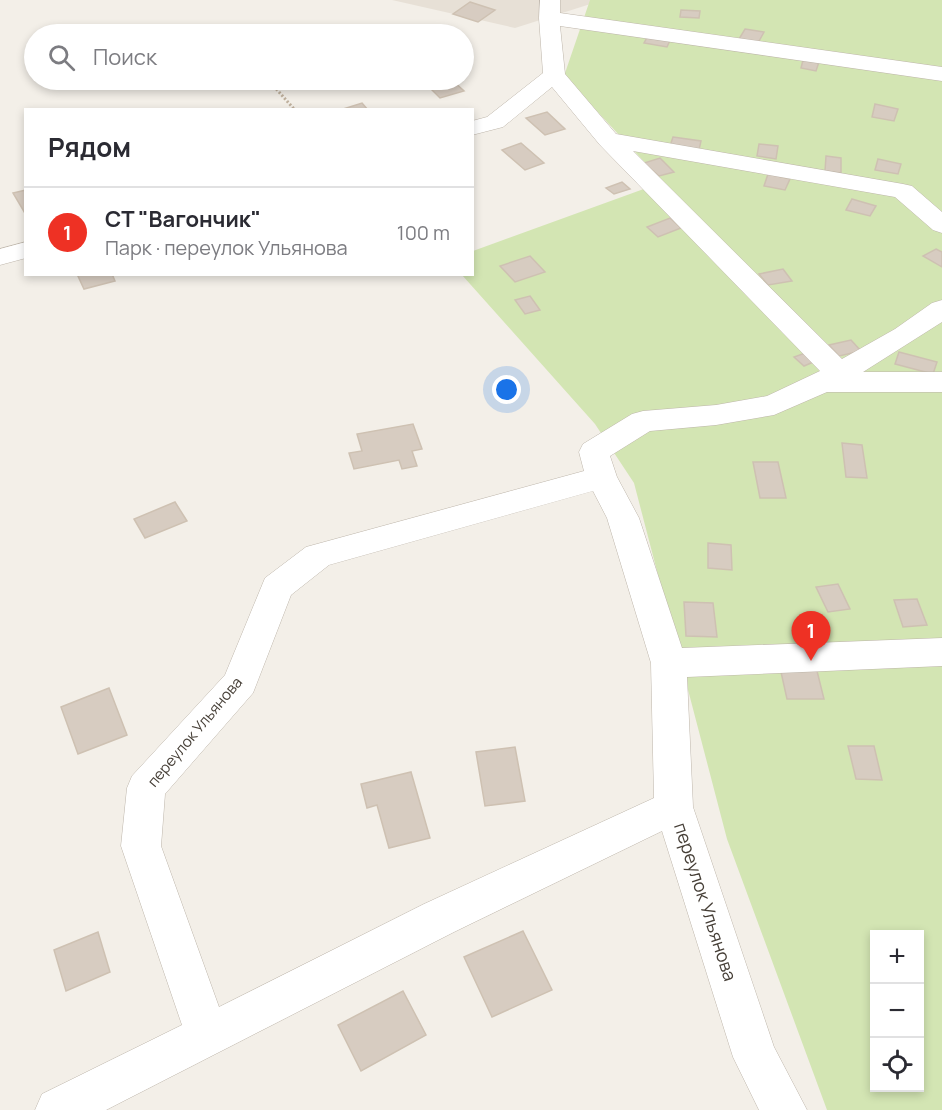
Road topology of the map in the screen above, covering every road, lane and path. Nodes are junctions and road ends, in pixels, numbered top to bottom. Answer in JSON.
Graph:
{"nodes":[{"id":1,"x":549,"y":9,"type":"edge"},
{"id":2,"x":942,"y":74,"type":"edge"},
{"id":3,"x":554,"y":75,"type":"junction"},
{"id":4,"x":277,"y":90,"type":"edge"},
{"id":5,"x":293,"y":108,"type":"edge"},
{"id":6,"x":474,"y":127,"type":"edge"},
{"id":7,"x":608,"y":140,"type":"junction"},
{"id":8,"x":942,"y":225,"type":"edge"},
{"id":9,"x":24,"y":251,"type":"edge"},
{"id":10,"x":0,"y":257,"type":"edge"},
{"id":11,"x":942,"y":309,"type":"edge"},
{"id":12,"x":832,"y":377,"type":"junction"},
{"id":13,"x":942,"y":382,"type":"edge"},
{"id":14,"x":601,"y":477,"type":"junction"},
{"id":15,"x":942,"y":652,"type":"edge"},
{"id":16,"x":669,"y":663,"type":"junction"},
{"id":17,"x":674,"y":807,"type":"junction"},
{"id":18,"x":208,"y":1036,"type":"junction"},
{"id":19,"x":58,"y":1110,"type":"edge"},
{"id":20,"x":784,"y":1110,"type":"edge"}],
"edges":[{"from":1,"to":2,"type":"street"},
{"from":1,"to":3,"type":"street"},
{"from":3,"to":6,"type":"street"},
{"from":3,"to":7,"type":"street"},
{"from":4,"to":5,"type":"path"},
{"from":7,"to":8,"type":"street"},
{"from":7,"to":12,"type":"street"},
{"from":9,"to":10,"type":"street"},
{"from":11,"to":12,"type":"street"},
{"from":12,"to":13,"type":"street"},
{"from":12,"to":14,"type":"street"},
{"from":14,"to":16,"type":"street"},
{"from":14,"to":18,"type":"street","name":"переулок Ульянова"},
{"from":15,"to":16,"type":"street"},
{"from":16,"to":17,"type":"street"},
{"from":17,"to":18,"type":"street","name":"переулок Ульянова"},
{"from":17,"to":20,"type":"street","name":"переулок Ульянова"},
{"from":18,"to":19,"type":"street","name":"переулок Ульянова"}]}
